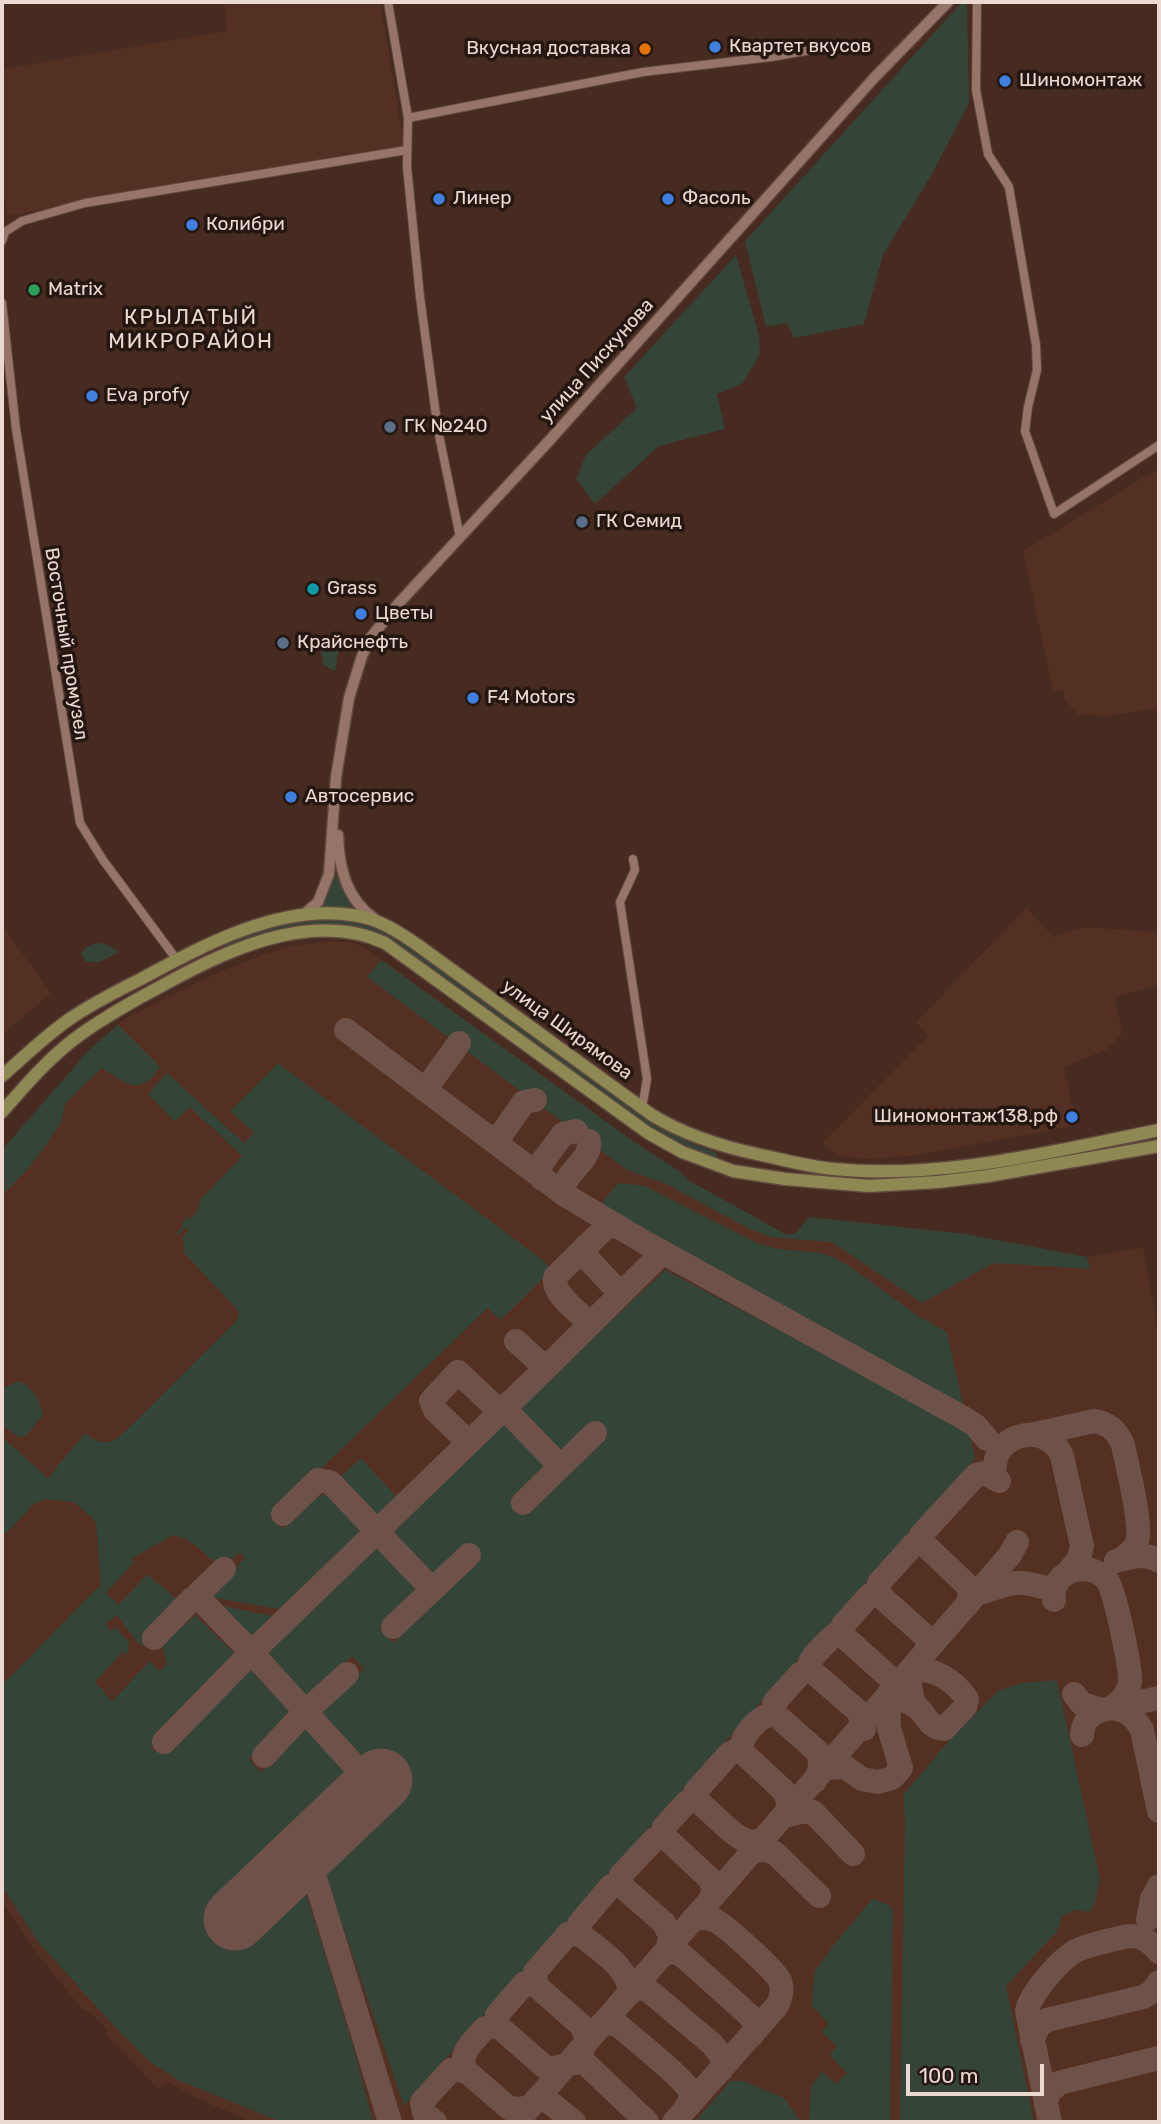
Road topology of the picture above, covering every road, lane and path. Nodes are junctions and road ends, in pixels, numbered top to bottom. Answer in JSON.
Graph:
{"nodes":[{"id":1,"x":388,"y":2,"type":"edge"},
{"id":2,"x":948,"y":2,"type":"edge"},
{"id":3,"x":977,"y":2,"type":"edge"},
{"id":4,"x":846,"y":44,"type":"dead end"},
{"id":5,"x":408,"y":118,"type":"junction"},
{"id":6,"x":407,"y":150,"type":"junction"},
{"id":7,"x":2,"y":242,"type":"edge"},
{"id":8,"x":2,"y":303,"type":"edge"},
{"id":9,"x":4,"y":350,"type":"edge"},
{"id":10,"x":1159,"y":445,"type":"edge"},
{"id":11,"x":460,"y":537,"type":"junction"},
{"id":12,"x":336,"y":777,"type":"junction"},
{"id":13,"x":633,"y":859,"type":"dead end"},
{"id":14,"x":303,"y":915,"type":"junction"},
{"id":15,"x":380,"y":922,"type":"junction"},
{"id":16,"x":177,"y":960,"type":"junction"},
{"id":17,"x":2,"y":1076,"type":"edge"},
{"id":18,"x":642,"y":1108,"type":"junction"},
{"id":19,"x":2,"y":1112,"type":"edge"},
{"id":20,"x":1159,"y":1129,"type":"edge"},
{"id":21,"x":717,"y":1144,"type":"junction"},
{"id":22,"x":1159,"y":1146,"type":"edge"},
{"id":23,"x":790,"y":1161,"type":"junction"},
{"id":24,"x":714,"y":1165,"type":"junction"},
{"id":25,"x":794,"y":1180,"type":"junction"}],
"edges":[{"from":1,"to":5,"type":"street"},
{"from":2,"to":11,"type":"street","name":"улица Пискунова"},
{"from":3,"to":10,"type":"street"},
{"from":4,"to":5,"type":"street"},
{"from":5,"to":6,"type":"street"},
{"from":6,"to":7,"type":"street"},
{"from":6,"to":11,"type":"street"},
{"from":8,"to":9,"type":"street","name":"Восточный промузел"},
{"from":9,"to":16,"type":"street","name":"Восточный промузел"},
{"from":11,"to":12,"type":"street","name":"улица Пискунова"},
{"from":12,"to":14,"type":"street","name":"улица Пискунова"},
{"from":12,"to":15,"type":"street","name":"улица Пискунова"},
{"from":13,"to":18,"type":"street"},
{"from":14,"to":15,"type":"main road","name":"улица Ширямова"},
{"from":14,"to":16,"type":"main road","name":"улица Ширямова"},
{"from":15,"to":18,"type":"main road","name":"улица Ширямова"},
{"from":16,"to":17,"type":"main road","name":"улица Ширямова"},
{"from":18,"to":21,"type":"main road","name":"улица Ширямова"},
{"from":19,"to":24,"type":"main road","name":"улица Ширямова"},
{"from":20,"to":23,"type":"main road","name":"улица Ширямова"},
{"from":21,"to":23,"type":"main road","name":"улица Ширямова"},
{"from":21,"to":24,"type":"main road"},
{"from":22,"to":25,"type":"main road","name":"улица Ширямова"},
{"from":23,"to":25,"type":"main road"},
{"from":24,"to":25,"type":"main road","name":"улица Ширямова"}]}
